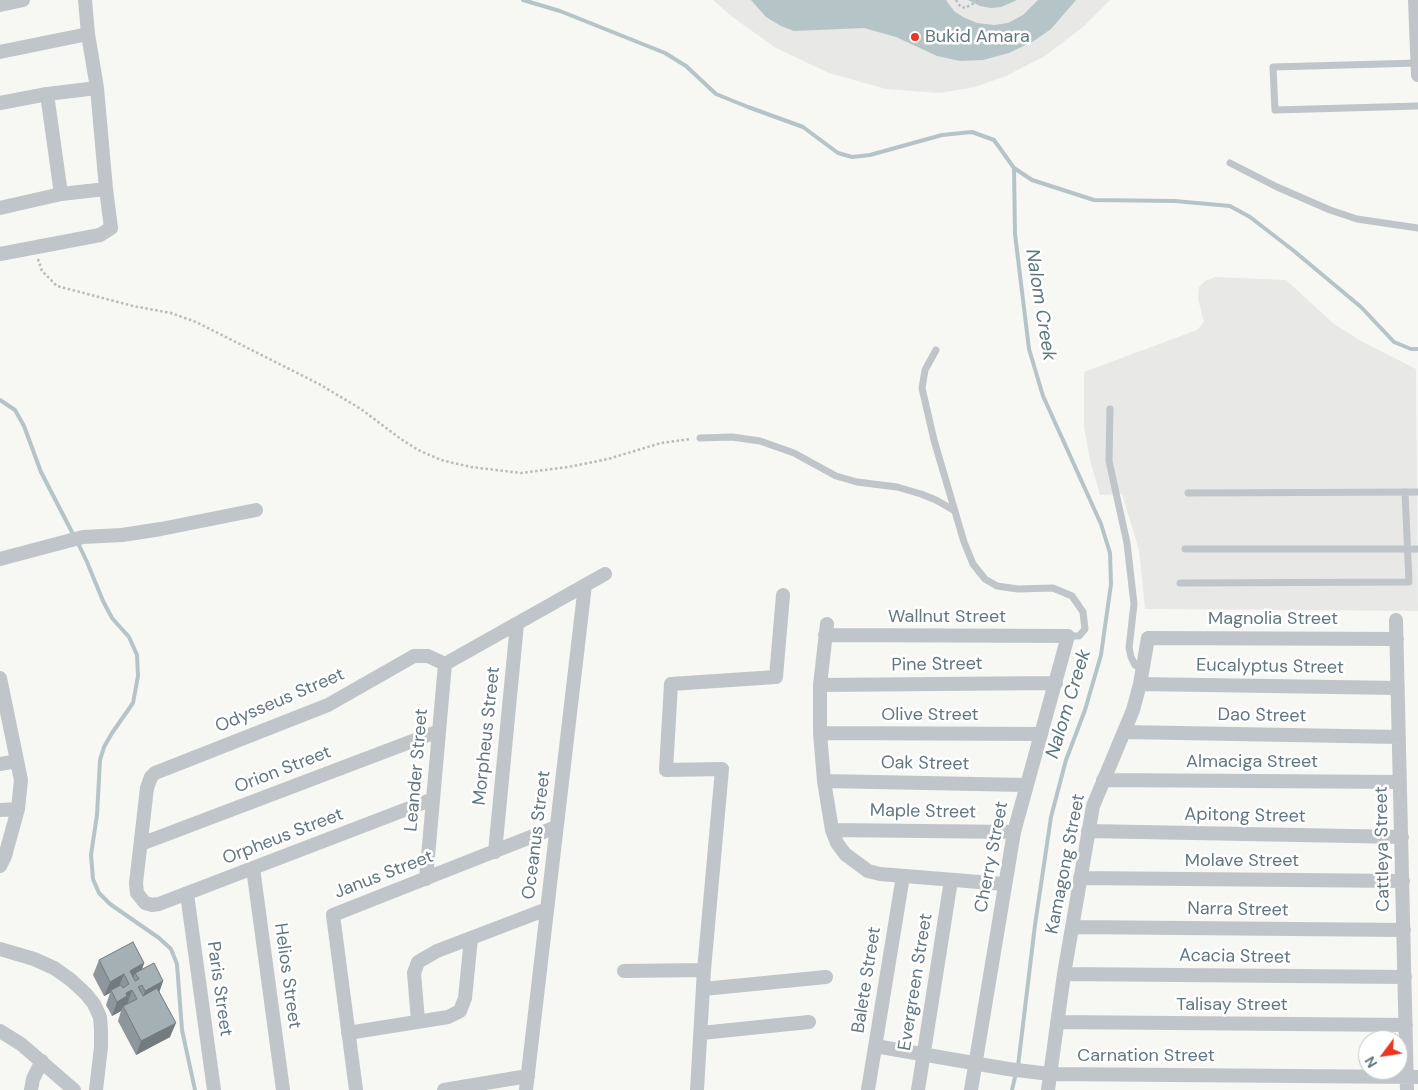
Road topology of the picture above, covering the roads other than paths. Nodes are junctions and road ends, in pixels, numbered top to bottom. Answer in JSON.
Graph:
{"nodes":[{"id":1,"x":23,"y":0,"type":"edge"},
{"id":2,"x":85,"y":0,"type":"edge"},
{"id":3,"x":1415,"y":0,"type":"edge"},
{"id":4,"x":0,"y":5,"type":"edge"},
{"id":5,"x":88,"y":34,"type":"junction"},
{"id":6,"x":0,"y":52,"type":"edge"},
{"id":7,"x":1418,"y":63,"type":"edge"},
{"id":8,"x":1418,"y":76,"type":"edge"},
{"id":9,"x":97,"y":88,"type":"junction"},
{"id":10,"x":47,"y":94,"type":"junction"},
{"id":11,"x":0,"y":103,"type":"edge"},
{"id":12,"x":1418,"y":106,"type":"edge"},
{"id":13,"x":1230,"y":163,"type":"dead end"},
{"id":14,"x":106,"y":189,"type":"junction"},
{"id":15,"x":61,"y":194,"type":"junction"},
{"id":16,"x":0,"y":208,"type":"edge"},
{"id":17,"x":1418,"y":228,"type":"edge"},
{"id":18,"x":0,"y":254,"type":"edge"},
{"id":19,"x":936,"y":350,"type":"dead end"},
{"id":20,"x":1110,"y":409,"type":"dead end"},
{"id":21,"x":700,"y":438,"type":"road end"},
{"id":22,"x":1405,"y":492,"type":"junction"},
{"id":23,"x":1418,"y":492,"type":"edge"},
{"id":24,"x":1188,"y":494,"type":"dead end"},
{"id":25,"x":256,"y":510,"type":"dead end"},
{"id":26,"x":955,"y":511,"type":"junction"},
{"id":27,"x":1185,"y":549,"type":"dead end"},
{"id":28,"x":1407,"y":549,"type":"junction"},
{"id":29,"x":1418,"y":549,"type":"edge"},
{"id":30,"x":0,"y":559,"type":"edge"},
{"id":31,"x":605,"y":574,"type":"dead end"},
{"id":32,"x":1180,"y":583,"type":"dead end"},
{"id":33,"x":585,"y":585,"type":"junction"},
{"id":34,"x":783,"y":595,"type":"dead end"},
{"id":35,"x":1396,"y":620,"type":"dead end"},
{"id":36,"x":517,"y":624,"type":"junction"},
{"id":37,"x":1068,"y":636,"type":"junction"},
{"id":38,"x":1148,"y":638,"type":"joint"},
{"id":39,"x":1397,"y":639,"type":"junction"},
{"id":40,"x":445,"y":664,"type":"junction"},
{"id":41,"x":1142,"y":677,"type":"junction"},
{"id":42,"x":0,"y":678,"type":"edge"},
{"id":43,"x":1056,"y":683,"type":"junction"},
{"id":44,"x":820,"y":685,"type":"junction"},
{"id":45,"x":1398,"y":688,"type":"junction"},
{"id":46,"x":2,"y":698,"type":"edge"},
{"id":47,"x":439,"y":731,"type":"junction"},
{"id":48,"x":1125,"y":732,"type":"junction"},
{"id":49,"x":820,"y":733,"type":"junction"},
{"id":50,"x":1040,"y":734,"type":"junction"},
{"id":51,"x":1399,"y":737,"type":"junction"},
{"id":52,"x":17,"y":761,"type":"junction"},
{"id":53,"x":0,"y":764,"type":"edge"},
{"id":54,"x":1103,"y":780,"type":"junction"},
{"id":55,"x":824,"y":781,"type":"junction"},
{"id":56,"x":1400,"y":782,"type":"junction"},
{"id":57,"x":1025,"y":785,"type":"junction"},
{"id":58,"x":433,"y":799,"type":"junction"},
{"id":59,"x":18,"y":809,"type":"junction"},
{"id":60,"x":0,"y":810,"type":"edge"},
{"id":61,"x":556,"y":827,"type":"junction"},
{"id":62,"x":832,"y":830,"type":"junction"},
{"id":63,"x":1014,"y":832,"type":"junction"},
{"id":64,"x":1088,"y":832,"type":"junction"},
{"id":65,"x":1402,"y":837,"type":"junction"},
{"id":66,"x":141,"y":844,"type":"junction"},
{"id":67,"x":495,"y":852,"type":"junction"},
{"id":68,"x":0,"y":866,"type":"edge"},
{"id":69,"x":253,"y":868,"type":"junction"},
{"id":70,"x":903,"y":876,"type":"junction"},
{"id":71,"x":1080,"y":878,"type":"junction"},
{"id":72,"x":426,"y":879,"type":"junction"},
{"id":73,"x":951,"y":880,"type":"junction"},
{"id":74,"x":1403,"y":881,"type":"junction"},
{"id":75,"x":1004,"y":884,"type":"junction"},
{"id":76,"x":187,"y":894,"type":"junction"},
{"id":77,"x":547,"y":909,"type":"junction"},
{"id":78,"x":1072,"y":927,"type":"junction"},
{"id":79,"x":1404,"y":930,"type":"junction"},
{"id":80,"x":471,"y":938,"type":"junction"},
{"id":81,"x":0,"y":949,"type":"edge"},
{"id":82,"x":704,"y":970,"type":"junction"},
{"id":83,"x":624,"y":971,"type":"dead end"},
{"id":84,"x":1064,"y":974,"type":"junction"},
{"id":85,"x":826,"y":977,"type":"dead end"},
{"id":86,"x":1405,"y":977,"type":"junction"},
{"id":87,"x":704,"y":989,"type":"junction"},
{"id":88,"x":418,"y":1021,"type":"junction"},
{"id":89,"x":809,"y":1022,"type":"dead end"},
{"id":90,"x":1057,"y":1022,"type":"junction"},
{"id":91,"x":1406,"y":1025,"type":"junction"},
{"id":92,"x":0,"y":1031,"type":"edge"},
{"id":93,"x":348,"y":1033,"type":"junction"},
{"id":94,"x":701,"y":1033,"type":"junction"},
{"id":95,"x":875,"y":1046,"type":"junction"},
{"id":96,"x":923,"y":1054,"type":"junction"},
{"id":97,"x":42,"y":1061,"type":"junction"},
{"id":98,"x":975,"y":1063,"type":"junction"},
{"id":99,"x":1050,"y":1074,"type":"junction"},
{"id":100,"x":528,"y":1076,"type":"junction"},
{"id":101,"x":1411,"y":1081,"type":"edge"},
{"id":102,"x":31,"y":1090,"type":"edge"},
{"id":103,"x":74,"y":1090,"type":"edge"},
{"id":104,"x":96,"y":1090,"type":"edge"},
{"id":105,"x":214,"y":1090,"type":"edge"},
{"id":106,"x":284,"y":1090,"type":"edge"},
{"id":107,"x":356,"y":1090,"type":"edge"},
{"id":108,"x":444,"y":1090,"type":"edge"},
{"id":109,"x":526,"y":1090,"type":"edge"},
{"id":110,"x":697,"y":1090,"type":"edge"},
{"id":111,"x":868,"y":1090,"type":"edge"},
{"id":112,"x":918,"y":1090,"type":"edge"},
{"id":113,"x":971,"y":1090,"type":"edge"},
{"id":114,"x":1048,"y":1090,"type":"edge"}],
"edges":[{"from":1,"to":4,"type":"street"},
{"from":2,"to":5,"type":"street"},
{"from":3,"to":7,"type":"street"},
{"from":5,"to":6,"type":"street"},
{"from":5,"to":9,"type":"street"},
{"from":7,"to":8,"type":"street"},
{"from":7,"to":12,"type":"lane"},
{"from":9,"to":10,"type":"street"},
{"from":9,"to":14,"type":"street"},
{"from":10,"to":11,"type":"street"},
{"from":10,"to":15,"type":"street"},
{"from":13,"to":17,"type":"lane"},
{"from":14,"to":15,"type":"street"},
{"from":14,"to":18,"type":"street"},
{"from":15,"to":16,"type":"street"},
{"from":19,"to":26,"type":"lane"},
{"from":20,"to":41,"type":"lane"},
{"from":21,"to":26,"type":"lane"},
{"from":22,"to":23,"type":"lane"},
{"from":22,"to":24,"type":"lane"},
{"from":22,"to":28,"type":"lane"},
{"from":25,"to":30,"type":"street"},
{"from":26,"to":37,"type":"lane"},
{"from":27,"to":28,"type":"lane"},
{"from":28,"to":29,"type":"lane"},
{"from":28,"to":32,"type":"lane"},
{"from":31,"to":33,"type":"street"},
{"from":33,"to":36,"type":"street"},
{"from":33,"to":61,"type":"street","name":"Oceanus Street"},
{"from":34,"to":82,"type":"street"},
{"from":35,"to":39,"type":"street","name":"Cattleya Street"},
{"from":36,"to":40,"type":"street"},
{"from":36,"to":67,"type":"street","name":"Morpheus Street"},
{"from":37,"to":43,"type":"street","name":"Cherry Street"},
{"from":37,"to":44,"type":"street","name":"Wallnut Street"},
{"from":38,"to":39,"type":"street","name":"Magnolia Street"},
{"from":38,"to":41,"type":"street","name":"Kamagong Street"},
{"from":39,"to":45,"type":"street","name":"Cattleya Street"},
{"from":40,"to":47,"type":"street","name":"Leander Street"},
{"from":40,"to":66,"type":"street","name":"Odysseus Street"},
{"from":41,"to":45,"type":"street","name":"Eucalyptus Street"},
{"from":41,"to":48,"type":"street","name":"Kamagong Street"},
{"from":42,"to":46,"type":"street"},
{"from":43,"to":44,"type":"street","name":"Pine Street"},
{"from":43,"to":50,"type":"street","name":"Cherry Street"},
{"from":44,"to":49,"type":"street"},
{"from":45,"to":51,"type":"street","name":"Cattleya Street"},
{"from":46,"to":52,"type":"street"},
{"from":47,"to":58,"type":"street","name":"Leander Street"},
{"from":47,"to":66,"type":"street","name":"Orion Street"},
{"from":48,"to":51,"type":"street","name":"Dao Street"},
{"from":48,"to":54,"type":"street","name":"Kamagong Street"},
{"from":49,"to":50,"type":"street","name":"Olive Street"},
{"from":49,"to":55,"type":"street"},
{"from":50,"to":57,"type":"street","name":"Cherry Street"},
{"from":51,"to":56,"type":"street","name":"Cattleya Street"},
{"from":52,"to":53,"type":"street"},
{"from":52,"to":59,"type":"street"},
{"from":54,"to":56,"type":"street","name":"Almaciga Street"},
{"from":54,"to":64,"type":"street","name":"Kamagong Street"},
{"from":55,"to":57,"type":"street","name":"Oak Street"},
{"from":55,"to":62,"type":"street"},
{"from":56,"to":65,"type":"street","name":"Cattleya Street"},
{"from":57,"to":63,"type":"street","name":"Cherry Street"},
{"from":58,"to":69,"type":"street","name":"Orpheus Street"},
{"from":58,"to":72,"type":"street","name":"Leander Street"},
{"from":59,"to":60,"type":"street"},
{"from":59,"to":68,"type":"street"},
{"from":61,"to":67,"type":"street","name":"Janus Street"},
{"from":61,"to":77,"type":"street","name":"Oceanus Street"},
{"from":62,"to":63,"type":"street","name":"Maple Street"},
{"from":62,"to":70,"type":"street"},
{"from":63,"to":75,"type":"street","name":"Cherry Street"},
{"from":64,"to":65,"type":"street","name":"Apitong Street"},
{"from":64,"to":71,"type":"street","name":"Kamagong Street"},
{"from":65,"to":74,"type":"street","name":"Cattleya Street"},
{"from":66,"to":76,"type":"street","name":"Orpheus Street"},
{"from":67,"to":72,"type":"street","name":"Janus Street"},
{"from":69,"to":76,"type":"street","name":"Orpheus Street"},
{"from":69,"to":106,"type":"street","name":"Helios Street"},
{"from":70,"to":73,"type":"street"},
{"from":70,"to":95,"type":"street","name":"Balete Street"},
{"from":71,"to":74,"type":"street","name":"Molave Street"},
{"from":71,"to":78,"type":"street","name":"Kamagong Street"},
{"from":72,"to":93,"type":"street","name":"Janus Street"},
{"from":73,"to":75,"type":"street"},
{"from":73,"to":96,"type":"street","name":"Evergreen Street"},
{"from":74,"to":79,"type":"street","name":"Cattleya Street"},
{"from":75,"to":98,"type":"street","name":"Cherry Street"},
{"from":76,"to":105,"type":"street","name":"Paris Street"},
{"from":77,"to":80,"type":"street"},
{"from":77,"to":100,"type":"street","name":"Oceanus Street"},
{"from":78,"to":79,"type":"street","name":"Narra Street"},
{"from":78,"to":84,"type":"street","name":"Kamagong Street"},
{"from":79,"to":86,"type":"street","name":"Cattleya Street"},
{"from":80,"to":88,"type":"street"},
{"from":80,"to":88,"type":"street"},
{"from":81,"to":104,"type":"street"},
{"from":82,"to":83,"type":"street"},
{"from":82,"to":87,"type":"street"},
{"from":84,"to":86,"type":"street","name":"Acacia Street"},
{"from":84,"to":90,"type":"street","name":"Kamagong Street"},
{"from":85,"to":87,"type":"street"},
{"from":86,"to":91,"type":"street","name":"Cattleya Street"},
{"from":87,"to":94,"type":"street"},
{"from":88,"to":93,"type":"street"},
{"from":89,"to":94,"type":"street"},
{"from":90,"to":91,"type":"street","name":"Talisay Street"},
{"from":90,"to":99,"type":"street","name":"Kamagong Street"},
{"from":91,"to":101,"type":"street","name":"Cattleya Street"},
{"from":92,"to":97,"type":"street"},
{"from":93,"to":107,"type":"street","name":"Janus Street"},
{"from":94,"to":110,"type":"street"},
{"from":95,"to":96,"type":"street","name":"Carnation Street"},
{"from":95,"to":111,"type":"street","name":"Balete Street"},
{"from":96,"to":98,"type":"street","name":"Carnation Street"},
{"from":96,"to":112,"type":"street","name":"Evergreen Street"},
{"from":97,"to":102,"type":"street"},
{"from":97,"to":103,"type":"street"},
{"from":98,"to":99,"type":"street","name":"Carnation Street"},
{"from":98,"to":113,"type":"street","name":"Cherry Street"},
{"from":99,"to":101,"type":"street","name":"Carnation Street"},
{"from":99,"to":114,"type":"street","name":"Kamagong Street"},
{"from":100,"to":108,"type":"street"},
{"from":100,"to":109,"type":"street","name":"Oceanus Street"}]}
